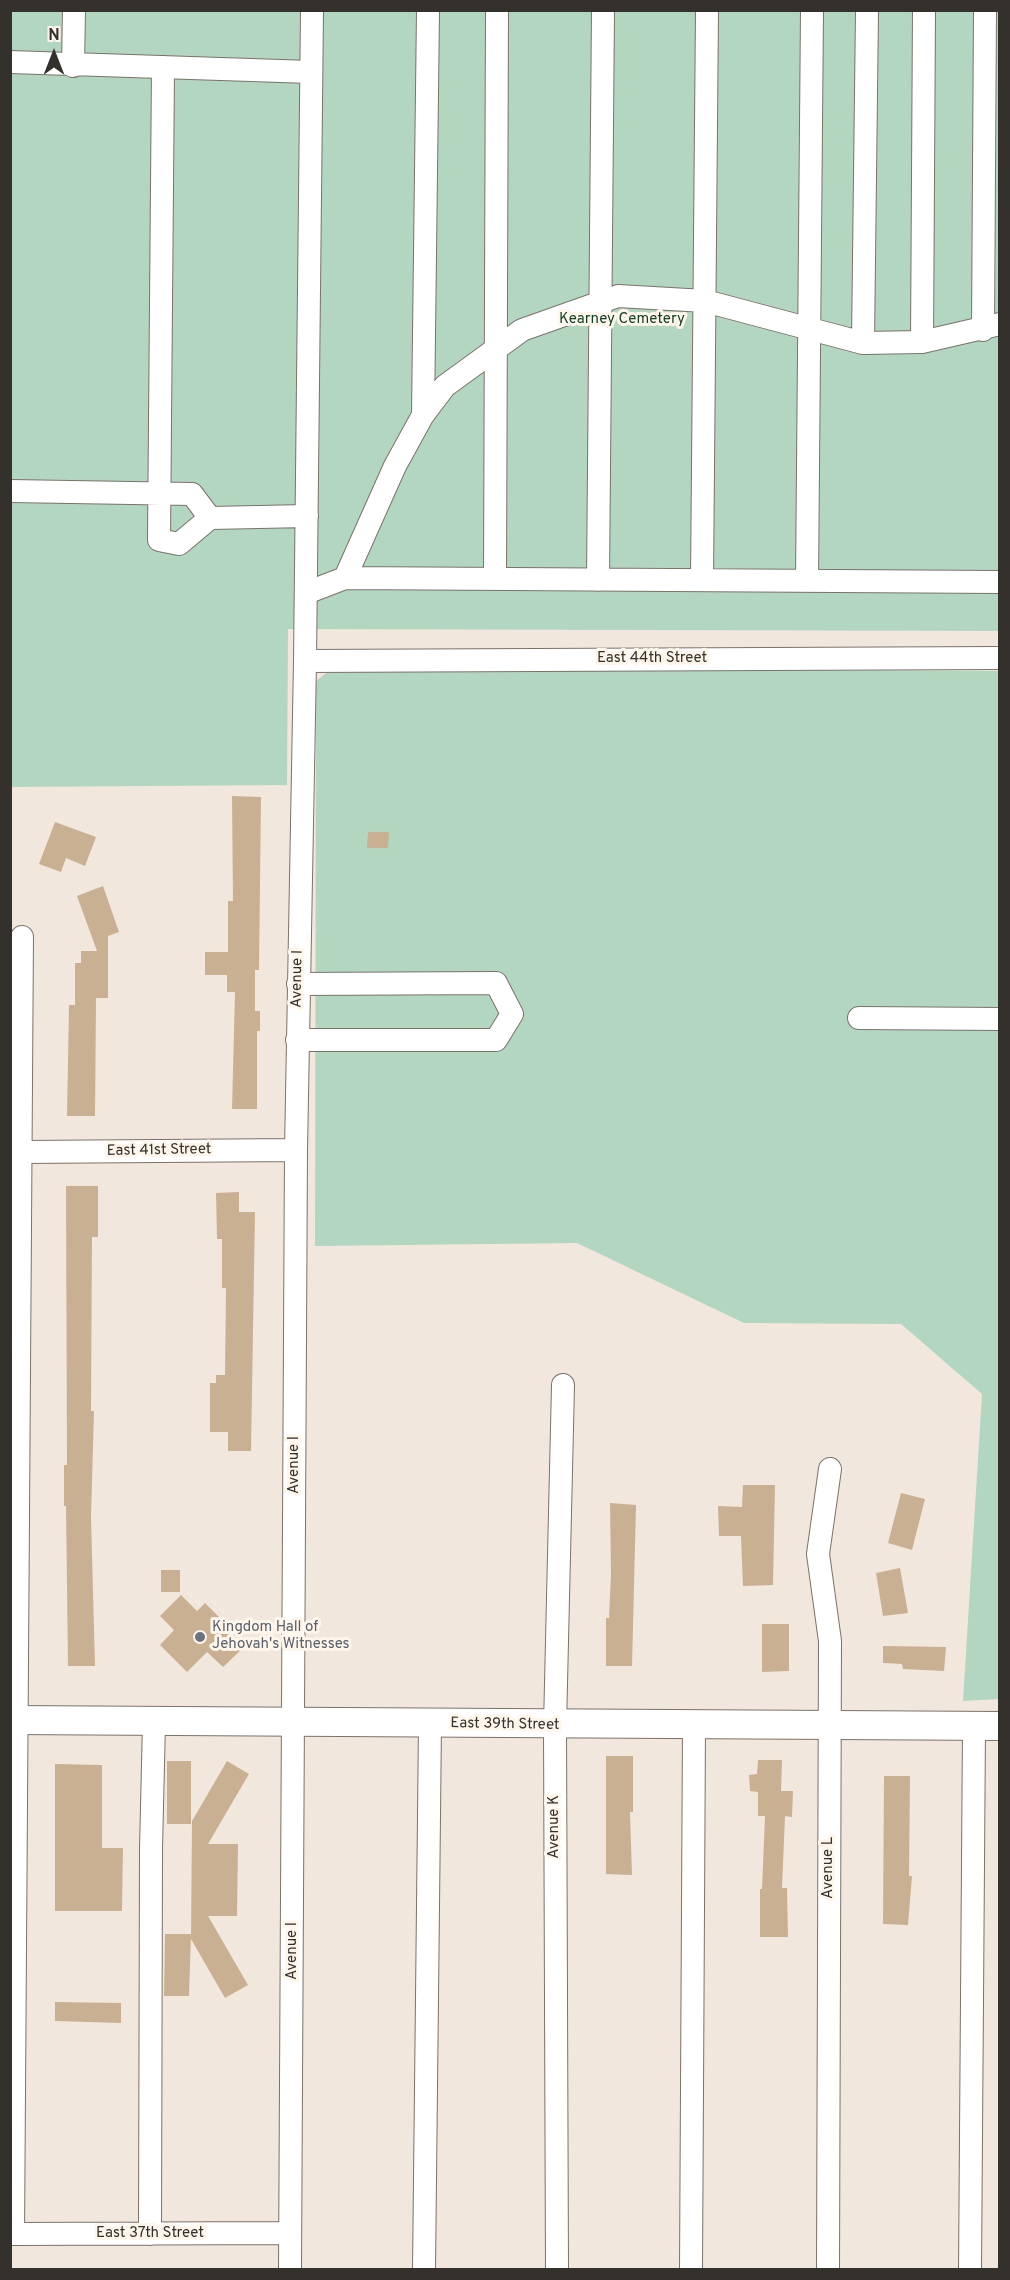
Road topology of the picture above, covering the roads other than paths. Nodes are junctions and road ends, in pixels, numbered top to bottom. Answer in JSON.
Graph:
{"nodes":[{"id":1,"x":74,"y":10,"type":"edge"},
{"id":2,"x":312,"y":10,"type":"edge"},
{"id":3,"x":428,"y":10,"type":"edge"},
{"id":4,"x":497,"y":10,"type":"edge"},
{"id":5,"x":603,"y":10,"type":"edge"},
{"id":6,"x":707,"y":10,"type":"edge"},
{"id":7,"x":812,"y":10,"type":"edge"},
{"id":8,"x":867,"y":10,"type":"edge"},
{"id":9,"x":924,"y":10,"type":"edge"},
{"id":10,"x":985,"y":10,"type":"edge"},
{"id":11,"x":10,"y":62,"type":"edge"},
{"id":12,"x":73,"y":66,"type":"junction"},
{"id":13,"x":163,"y":67,"type":"junction"},
{"id":14,"x":312,"y":72,"type":"junction"},
{"id":15,"x":705,"y":301,"type":"junction"},
{"id":16,"x":600,"y":302,"type":"junction"},
{"id":17,"x":809,"y":327,"type":"junction"},
{"id":18,"x":991,"y":327,"type":"edge"},
{"id":19,"x":922,"y":342,"type":"junction"},
{"id":20,"x":863,"y":343,"type":"junction"},
{"id":21,"x":496,"y":348,"type":"junction"},
{"id":22,"x":423,"y":415,"type":"junction"},
{"id":23,"x":10,"y":491,"type":"edge"},
{"id":24,"x":160,"y":493,"type":"junction"},
{"id":25,"x":307,"y":516,"type":"junction"},
{"id":26,"x":210,"y":518,"type":"junction"},
{"id":27,"x":345,"y":578,"type":"junction"},
{"id":28,"x":495,"y":579,"type":"junction"},
{"id":29,"x":598,"y":580,"type":"junction"},
{"id":30,"x":702,"y":580,"type":"junction"},
{"id":31,"x":807,"y":581,"type":"junction"},
{"id":32,"x":999,"y":582,"type":"edge"},
{"id":33,"x":306,"y":593,"type":"junction"},
{"id":34,"x":999,"y":658,"type":"edge"},
{"id":35,"x":305,"y":661,"type":"junction"},
{"id":36,"x":22,"y":937,"type":"dead end"},
{"id":37,"x":298,"y":984,"type":"junction"},
{"id":38,"x":859,"y":1018,"type":"dead end"},
{"id":39,"x":999,"y":1019,"type":"edge"},
{"id":40,"x":297,"y":1040,"type":"junction"},
{"id":41,"x":296,"y":1150,"type":"junction"},
{"id":42,"x":22,"y":1152,"type":"junction"},
{"id":43,"x":15,"y":1313,"type":"edge"},
{"id":44,"x":563,"y":1385,"type":"dead end"},
{"id":45,"x":830,"y":1469,"type":"dead end"},
{"id":46,"x":13,"y":1720,"type":"edge"},
{"id":47,"x":294,"y":1721,"type":"junction"},
{"id":48,"x":154,"y":1722,"type":"junction"},
{"id":49,"x":430,"y":1724,"type":"junction"},
{"id":50,"x":555,"y":1725,"type":"junction"},
{"id":51,"x":694,"y":1726,"type":"junction"},
{"id":52,"x":830,"y":1727,"type":"junction"},
{"id":53,"x":987,"y":1727,"type":"edge"},
{"id":54,"x":290,"y":2233,"type":"junction"},
{"id":55,"x":12,"y":2234,"type":"edge"},
{"id":56,"x":150,"y":2234,"type":"junction"},
{"id":57,"x":290,"y":2270,"type":"edge"},
{"id":58,"x":424,"y":2270,"type":"edge"},
{"id":59,"x":557,"y":2270,"type":"edge"},
{"id":60,"x":691,"y":2270,"type":"edge"},
{"id":61,"x":828,"y":2270,"type":"edge"},
{"id":62,"x":970,"y":2270,"type":"edge"}],
"edges":[{"from":1,"to":12,"type":"street"},
{"from":2,"to":14,"type":"street","name":"Avenue I"},
{"from":3,"to":22,"type":"street"},
{"from":4,"to":21,"type":"street"},
{"from":5,"to":16,"type":"street"},
{"from":6,"to":15,"type":"street"},
{"from":7,"to":17,"type":"street"},
{"from":8,"to":20,"type":"street"},
{"from":9,"to":19,"type":"street"},
{"from":10,"to":18,"type":"street"},
{"from":11,"to":12,"type":"street"},
{"from":12,"to":13,"type":"street"},
{"from":13,"to":14,"type":"street"},
{"from":13,"to":24,"type":"street"},
{"from":14,"to":25,"type":"street","name":"Avenue I"},
{"from":15,"to":16,"type":"street"},
{"from":15,"to":17,"type":"street"},
{"from":15,"to":30,"type":"street"},
{"from":16,"to":21,"type":"street"},
{"from":16,"to":29,"type":"street"},
{"from":17,"to":20,"type":"street"},
{"from":17,"to":31,"type":"street"},
{"from":18,"to":19,"type":"street"},
{"from":19,"to":20,"type":"street"},
{"from":21,"to":22,"type":"street"},
{"from":21,"to":28,"type":"street"},
{"from":22,"to":27,"type":"street"},
{"from":23,"to":24,"type":"street"},
{"from":24,"to":26,"type":"street"},
{"from":24,"to":26,"type":"street"},
{"from":25,"to":26,"type":"street"},
{"from":25,"to":33,"type":"street","name":"Avenue I"},
{"from":27,"to":28,"type":"street"},
{"from":27,"to":33,"type":"street"},
{"from":28,"to":29,"type":"street"},
{"from":29,"to":30,"type":"street"},
{"from":30,"to":31,"type":"street"},
{"from":31,"to":32,"type":"street"},
{"from":33,"to":35,"type":"street","name":"Avenue I"},
{"from":34,"to":35,"type":"street","name":"East 44th Street"},
{"from":35,"to":37,"type":"street","name":"Avenue I"},
{"from":36,"to":42,"type":"street"},
{"from":37,"to":40,"type":"street","name":"Avenue I"},
{"from":37,"to":40,"type":"street"},
{"from":38,"to":39,"type":"street"},
{"from":40,"to":41,"type":"street","name":"Avenue I"},
{"from":41,"to":42,"type":"street","name":"East 41st Street"},
{"from":41,"to":47,"type":"street","name":"Avenue I"},
{"from":42,"to":43,"type":"street"},
{"from":43,"to":46,"type":"street"},
{"from":44,"to":50,"type":"street","name":"Avenue K"},
{"from":45,"to":52,"type":"street","name":"Avenue L"},
{"from":46,"to":48,"type":"main road","name":"East 39th Street"},
{"from":46,"to":55,"type":"street"},
{"from":47,"to":48,"type":"main road","name":"East 39th Street"},
{"from":47,"to":49,"type":"main road","name":"East 39th Street"},
{"from":47,"to":54,"type":"street","name":"Avenue I"},
{"from":48,"to":56,"type":"street"},
{"from":49,"to":50,"type":"main road","name":"East 39th Street"},
{"from":49,"to":58,"type":"street"},
{"from":50,"to":51,"type":"main road","name":"East 39th Street"},
{"from":50,"to":59,"type":"street","name":"Avenue K"},
{"from":51,"to":52,"type":"main road","name":"East 39th Street"},
{"from":51,"to":60,"type":"street"},
{"from":52,"to":53,"type":"main road","name":"East 39th Street"},
{"from":52,"to":61,"type":"street","name":"Avenue L"},
{"from":53,"to":62,"type":"street"},
{"from":54,"to":56,"type":"street","name":"East 37th Street"},
{"from":54,"to":57,"type":"street","name":"Avenue I"},
{"from":55,"to":56,"type":"street","name":"East 37th Street"}]}
